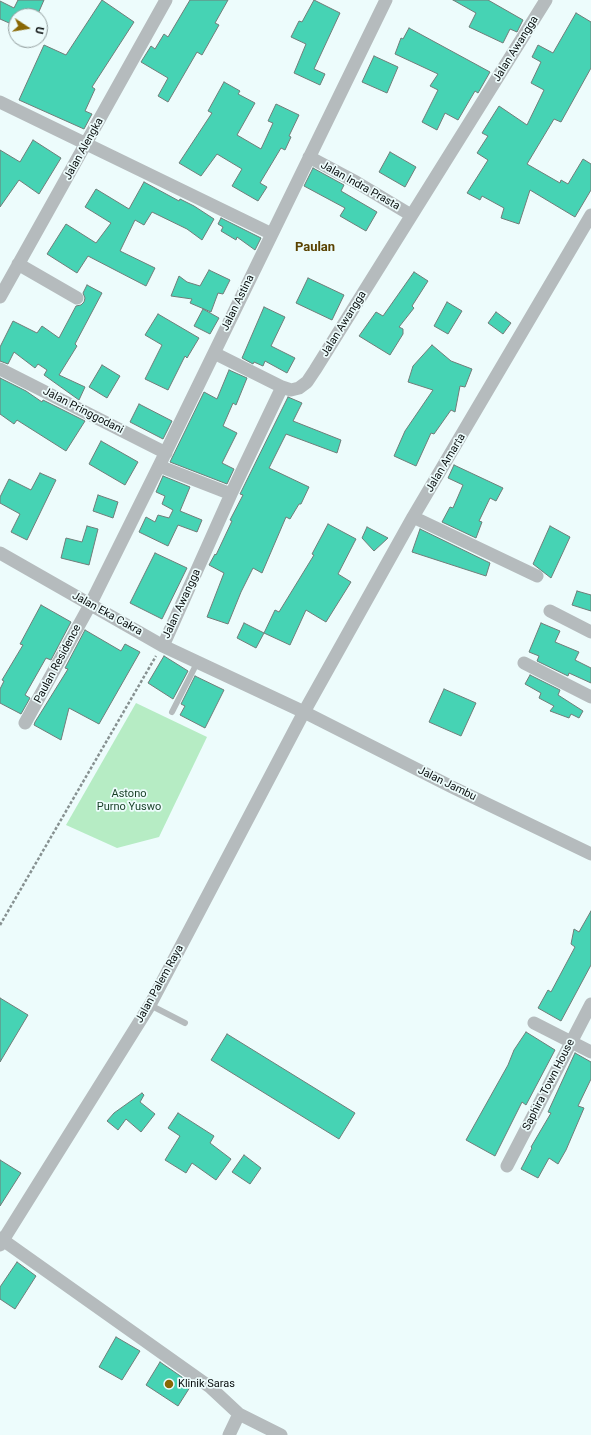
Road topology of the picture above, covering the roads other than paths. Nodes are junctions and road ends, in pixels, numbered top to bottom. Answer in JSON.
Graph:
{"nodes":[{"id":1,"x":166,"y":0,"type":"edge"},
{"id":2,"x":386,"y":0,"type":"edge"},
{"id":3,"x":546,"y":0,"type":"edge"},
{"id":4,"x":0,"y":102,"type":"edge"},
{"id":5,"x":87,"y":144,"type":"junction"},
{"id":6,"x":309,"y":158,"type":"junction"},
{"id":7,"x":412,"y":215,"type":"junction"},
{"id":8,"x":591,"y":215,"type":"edge"},
{"id":9,"x":272,"y":234,"type":"junction"},
{"id":10,"x":18,"y":264,"type":"junction"},
{"id":11,"x":0,"y":297,"type":"edge"},
{"id":12,"x":76,"y":298,"type":"dead end"},
{"id":13,"x":214,"y":353,"type":"junction"},
{"id":14,"x":0,"y":369,"type":"edge"},
{"id":15,"x":282,"y":387,"type":"junction"},
{"id":16,"x":166,"y":453,"type":"junction"},
{"id":17,"x":159,"y":466,"type":"junction"},
{"id":18,"x":231,"y":494,"type":"junction"},
{"id":19,"x":413,"y":517,"type":"junction"},
{"id":20,"x":0,"y":553,"type":"edge"},
{"id":21,"x":537,"y":576,"type":"dead end"},
{"id":22,"x":90,"y":605,"type":"junction"},
{"id":23,"x":550,"y":611,"type":"dead end"},
{"id":24,"x":591,"y":632,"type":"edge"},
{"id":25,"x":163,"y":646,"type":"junction"},
{"id":26,"x":197,"y":663,"type":"junction"},
{"id":27,"x":524,"y":663,"type":"dead end"},
{"id":28,"x":591,"y":698,"type":"edge"},
{"id":29,"x":172,"y":712,"type":"dead end"},
{"id":30,"x":304,"y":712,"type":"junction"},
{"id":31,"x":25,"y":723,"type":"dead end"},
{"id":32,"x":591,"y":854,"type":"edge"},
{"id":33,"x":591,"y":1004,"type":"edge"},
{"id":34,"x":150,"y":1005,"type":"junction"},
{"id":35,"x":185,"y":1023,"type":"dead end"},
{"id":36,"x":534,"y":1024,"type":"dead end"},
{"id":37,"x":571,"y":1043,"type":"junction"},
{"id":38,"x":591,"y":1052,"type":"edge"},
{"id":39,"x":507,"y":1166,"type":"dead end"},
{"id":40,"x":1,"y":1241,"type":"edge"},
{"id":41,"x":239,"y":1414,"type":"junction"},
{"id":42,"x":229,"y":1435,"type":"edge"},
{"id":43,"x":281,"y":1435,"type":"edge"}],
"edges":[{"from":1,"to":5,"type":"street","name":"Jalan Alengka"},
{"from":2,"to":6,"type":"street","name":"Jalan Astina"},
{"from":3,"to":7,"type":"street","name":"Jalan Awangga"},
{"from":4,"to":5,"type":"street"},
{"from":5,"to":9,"type":"street"},
{"from":5,"to":10,"type":"street","name":"Jalan Alengka"},
{"from":6,"to":7,"type":"street","name":"Jalan Indra Prasta"},
{"from":6,"to":9,"type":"street","name":"Jalan Astina"},
{"from":7,"to":15,"type":"street","name":"Jalan Awangga"},
{"from":8,"to":19,"type":"street","name":"Jalan Amarta"},
{"from":9,"to":13,"type":"street","name":"Jalan Astina"},
{"from":10,"to":11,"type":"street","name":"Jalan Alengka"},
{"from":10,"to":12,"type":"street"},
{"from":13,"to":15,"type":"street"},
{"from":13,"to":16,"type":"street","name":"Jalan Astina"},
{"from":14,"to":16,"type":"street","name":"Jalan Pringgodani"},
{"from":15,"to":18,"type":"street","name":"Jalan Awangga"},
{"from":16,"to":17,"type":"street","name":"Jalan Astina"},
{"from":17,"to":18,"type":"street"},
{"from":17,"to":22,"type":"street","name":"Jalan Astina"},
{"from":18,"to":25,"type":"street","name":"Jalan Awangga"},
{"from":19,"to":21,"type":"street"},
{"from":19,"to":30,"type":"street","name":"Jalan Amarta"},
{"from":20,"to":22,"type":"street","name":"Jalan Eka Cakra"},
{"from":22,"to":25,"type":"street","name":"Jalan Eka Cakra"},
{"from":22,"to":31,"type":"street","name":"Paulan Residence"},
{"from":23,"to":24,"type":"street"},
{"from":25,"to":26,"type":"street","name":"Jalan Eka Cakra"},
{"from":26,"to":29,"type":"lane"},
{"from":26,"to":30,"type":"street","name":"Jalan Eka Cakra"},
{"from":27,"to":28,"type":"street"},
{"from":30,"to":32,"type":"street","name":"Jalan Jambu"},
{"from":30,"to":34,"type":"street","name":"Jalan Palem Raya"},
{"from":33,"to":37,"type":"street","name":"Saphira Town House"},
{"from":34,"to":35,"type":"lane"},
{"from":34,"to":40,"type":"street","name":"Jalan Palem Raya"},
{"from":36,"to":37,"type":"street"},
{"from":37,"to":38,"type":"street"},
{"from":37,"to":39,"type":"street","name":"Saphira Town House"},
{"from":40,"to":41,"type":"street"},
{"from":41,"to":42,"type":"street"},
{"from":41,"to":43,"type":"street"}]}
